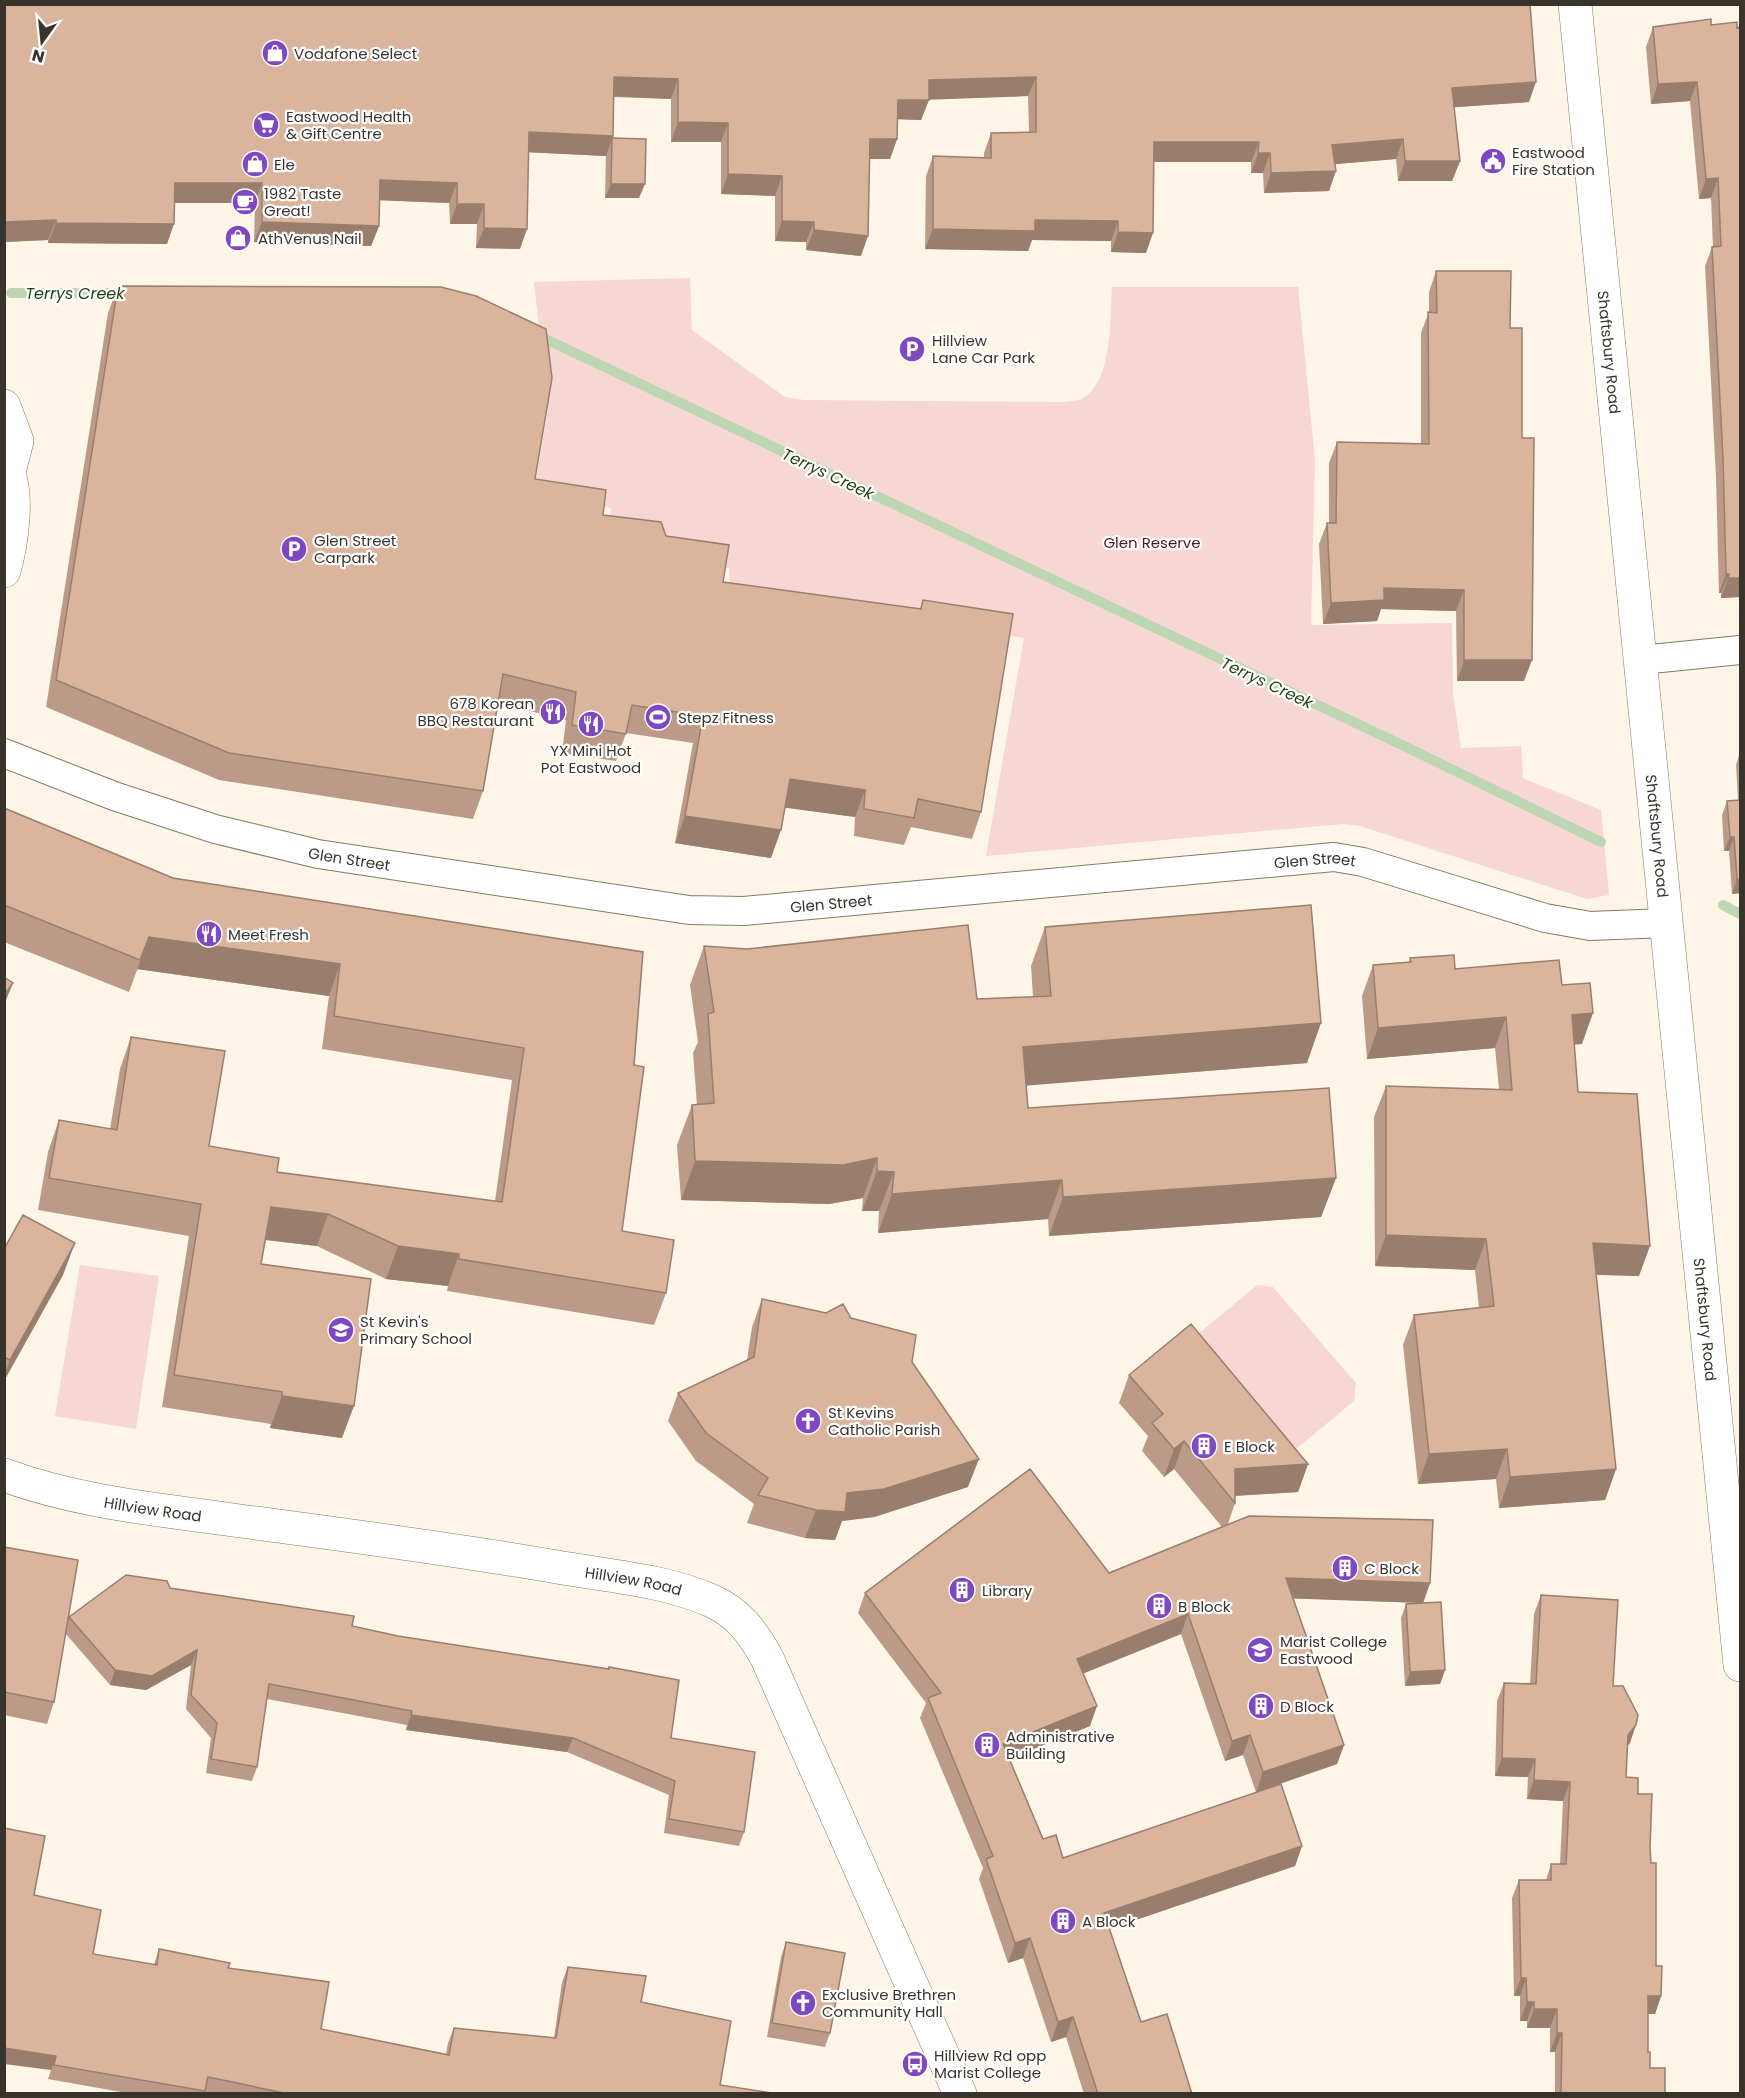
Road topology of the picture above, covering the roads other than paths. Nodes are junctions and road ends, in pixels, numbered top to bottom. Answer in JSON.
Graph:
{"nodes":[{"id":1,"x":1575,"y":4,"type":"edge"},
{"id":2,"x":4,"y":406,"type":"edge"},
{"id":3,"x":7,"y":469,"type":"edge"},
{"id":4,"x":4,"y":571,"type":"edge"},
{"id":5,"x":1740,"y":650,"type":"edge"},
{"id":6,"x":1641,"y":660,"type":"junction"},
{"id":7,"x":4,"y":753,"type":"edge"},
{"id":8,"x":1666,"y":923,"type":"junction"},
{"id":9,"x":4,"y":1475,"type":"edge"},
{"id":10,"x":1740,"y":1665,"type":"edge"},
{"id":11,"x":960,"y":2094,"type":"edge"}],
"edges":[{"from":1,"to":6,"type":"street","name":"Shaftsbury Road"},
{"from":2,"to":3,"type":"street"},
{"from":3,"to":4,"type":"street"},
{"from":5,"to":6,"type":"street"},
{"from":6,"to":8,"type":"street","name":"Shaftsbury Road"},
{"from":7,"to":8,"type":"street","name":"Glen Street"},
{"from":8,"to":10,"type":"street","name":"Shaftsbury Road"},
{"from":9,"to":11,"type":"street","name":"Hillview Road"}]}
